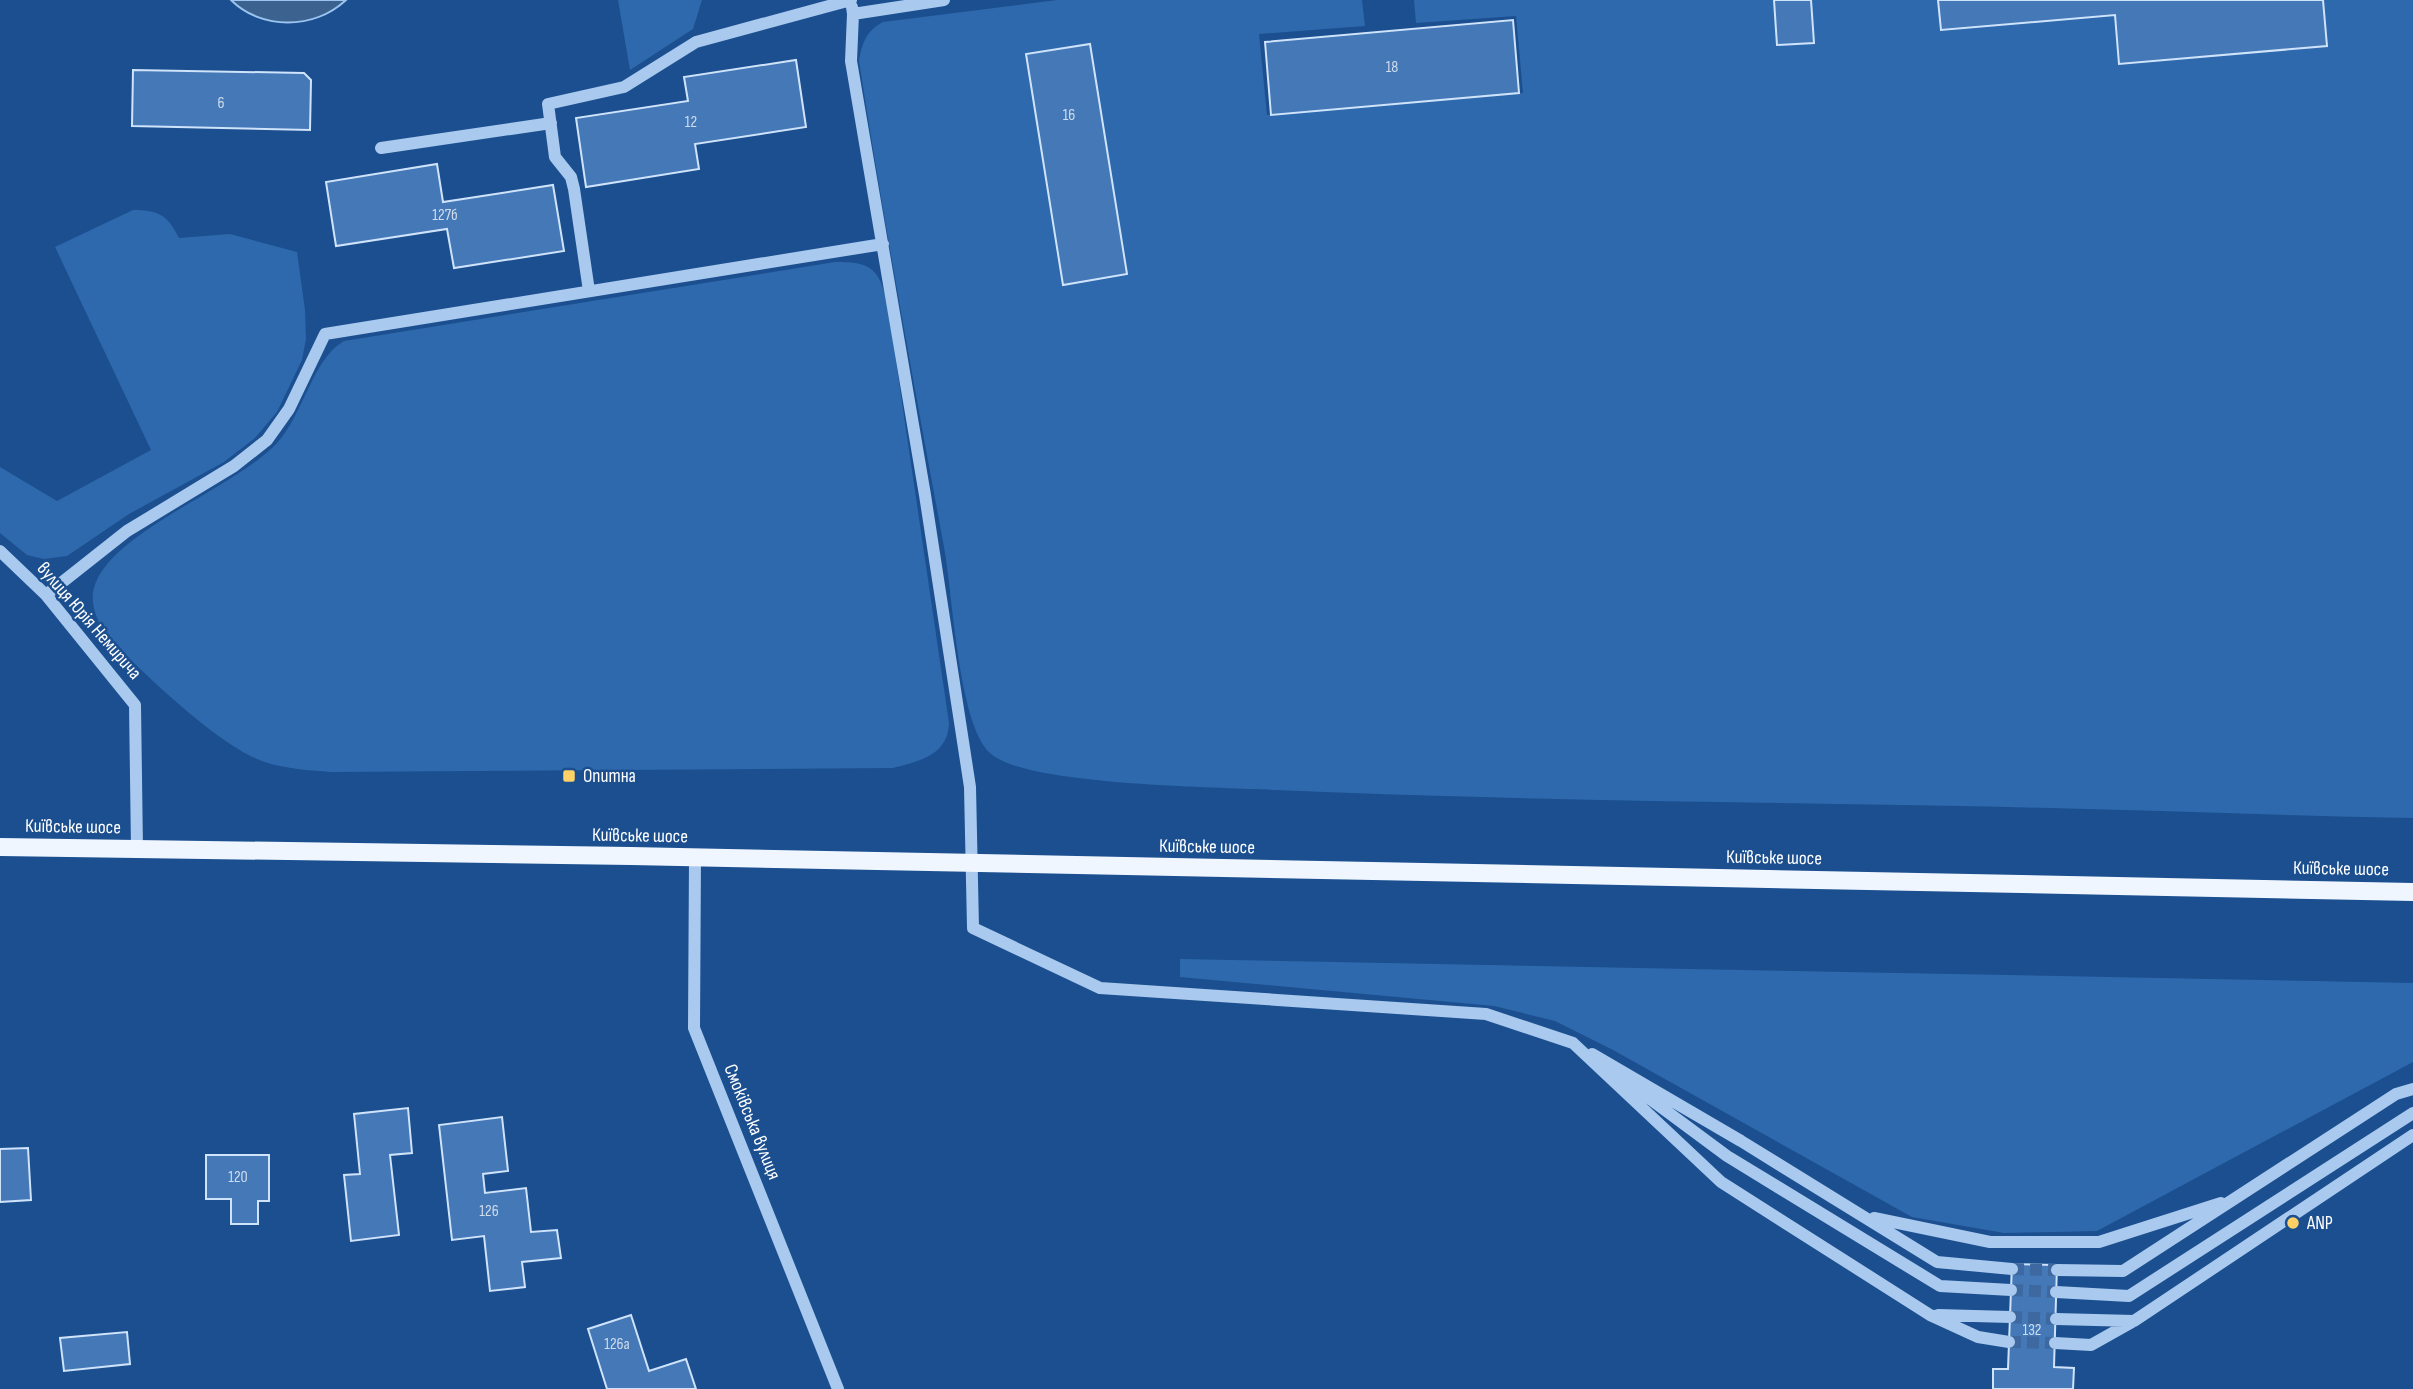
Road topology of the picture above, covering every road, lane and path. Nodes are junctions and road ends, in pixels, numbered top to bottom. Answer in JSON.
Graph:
{"nodes":[{"id":1,"x":851,"y":0,"type":"edge"},
{"id":2,"x":944,"y":0,"type":"edge"},
{"id":3,"x":853,"y":14,"type":"junction"},
{"id":4,"x":551,"y":122,"type":"junction"},
{"id":5,"x":381,"y":148,"type":"dead end"},
{"id":6,"x":883,"y":244,"type":"junction"},
{"id":7,"x":589,"y":291,"type":"junction"},
{"id":8,"x":0,"y":551,"type":"edge"},
{"id":9,"x":46,"y":595,"type":"junction"},
{"id":10,"x":0,"y":847,"type":"edge"},
{"id":11,"x":137,"y":849,"type":"junction"},
{"id":12,"x":695,"y":858,"type":"junction"},
{"id":13,"x":971,"y":863,"type":"junction"},
{"id":14,"x":2413,"y":891,"type":"edge"},
{"id":15,"x":1573,"y":1043,"type":"junction"},
{"id":16,"x":2413,"y":1089,"type":"edge"},
{"id":17,"x":2413,"y":1114,"type":"edge"},
{"id":18,"x":2413,"y":1135,"type":"edge"},
{"id":19,"x":2238,"y":1197,"type":"junction"},
{"id":20,"x":1863,"y":1216,"type":"junction"},
{"id":21,"x":2012,"y":1269,"type":"tunnel mouth"},
{"id":22,"x":2057,"y":1270,"type":"tunnel mouth"},
{"id":23,"x":2011,"y":1290,"type":"tunnel mouth"},
{"id":24,"x":2056,"y":1292,"type":"tunnel mouth"},
{"id":25,"x":1930,"y":1315,"type":"junction"},
{"id":26,"x":2010,"y":1317,"type":"tunnel mouth"},
{"id":27,"x":2056,"y":1319,"type":"tunnel mouth"},
{"id":28,"x":2134,"y":1321,"type":"junction"},
{"id":29,"x":2009,"y":1342,"type":"tunnel mouth"},
{"id":30,"x":2055,"y":1343,"type":"tunnel mouth"},
{"id":31,"x":838,"y":1389,"type":"edge"}],
"edges":[{"from":1,"to":3,"type":"street"},
{"from":1,"to":4,"type":"street"},
{"from":2,"to":3,"type":"street"},
{"from":3,"to":6,"type":"street"},
{"from":4,"to":5,"type":"street"},
{"from":4,"to":7,"type":"street"},
{"from":6,"to":7,"type":"street"},
{"from":6,"to":13,"type":"street"},
{"from":7,"to":9,"type":"street"},
{"from":8,"to":9,"type":"street","name":"вулиця Юрія Немирича"},
{"from":9,"to":11,"type":"street","name":"вулиця Юрія Немирича"},
{"from":10,"to":11,"type":"main road","name":"Київське шосе"},
{"from":11,"to":12,"type":"main road","name":"Київське шосе"},
{"from":12,"to":13,"type":"main road","name":"Київське шосе"},
{"from":12,"to":31,"type":"street","name":"Смоківська вулиця"},
{"from":13,"to":14,"type":"main road","name":"Київське шосе"},
{"from":13,"to":15,"type":"street"},
{"from":15,"to":20,"type":"street"},
{"from":15,"to":23,"type":"street"},
{"from":15,"to":25,"type":"street"},
{"from":16,"to":19,"type":"street"},
{"from":17,"to":24,"type":"street"},
{"from":18,"to":28,"type":"street"},
{"from":19,"to":20,"type":"street"},
{"from":19,"to":22,"type":"street"},
{"from":20,"to":21,"type":"street"},
{"from":25,"to":26,"type":"street"},
{"from":25,"to":29,"type":"street"},
{"from":27,"to":28,"type":"street"},
{"from":28,"to":30,"type":"street"}]}
